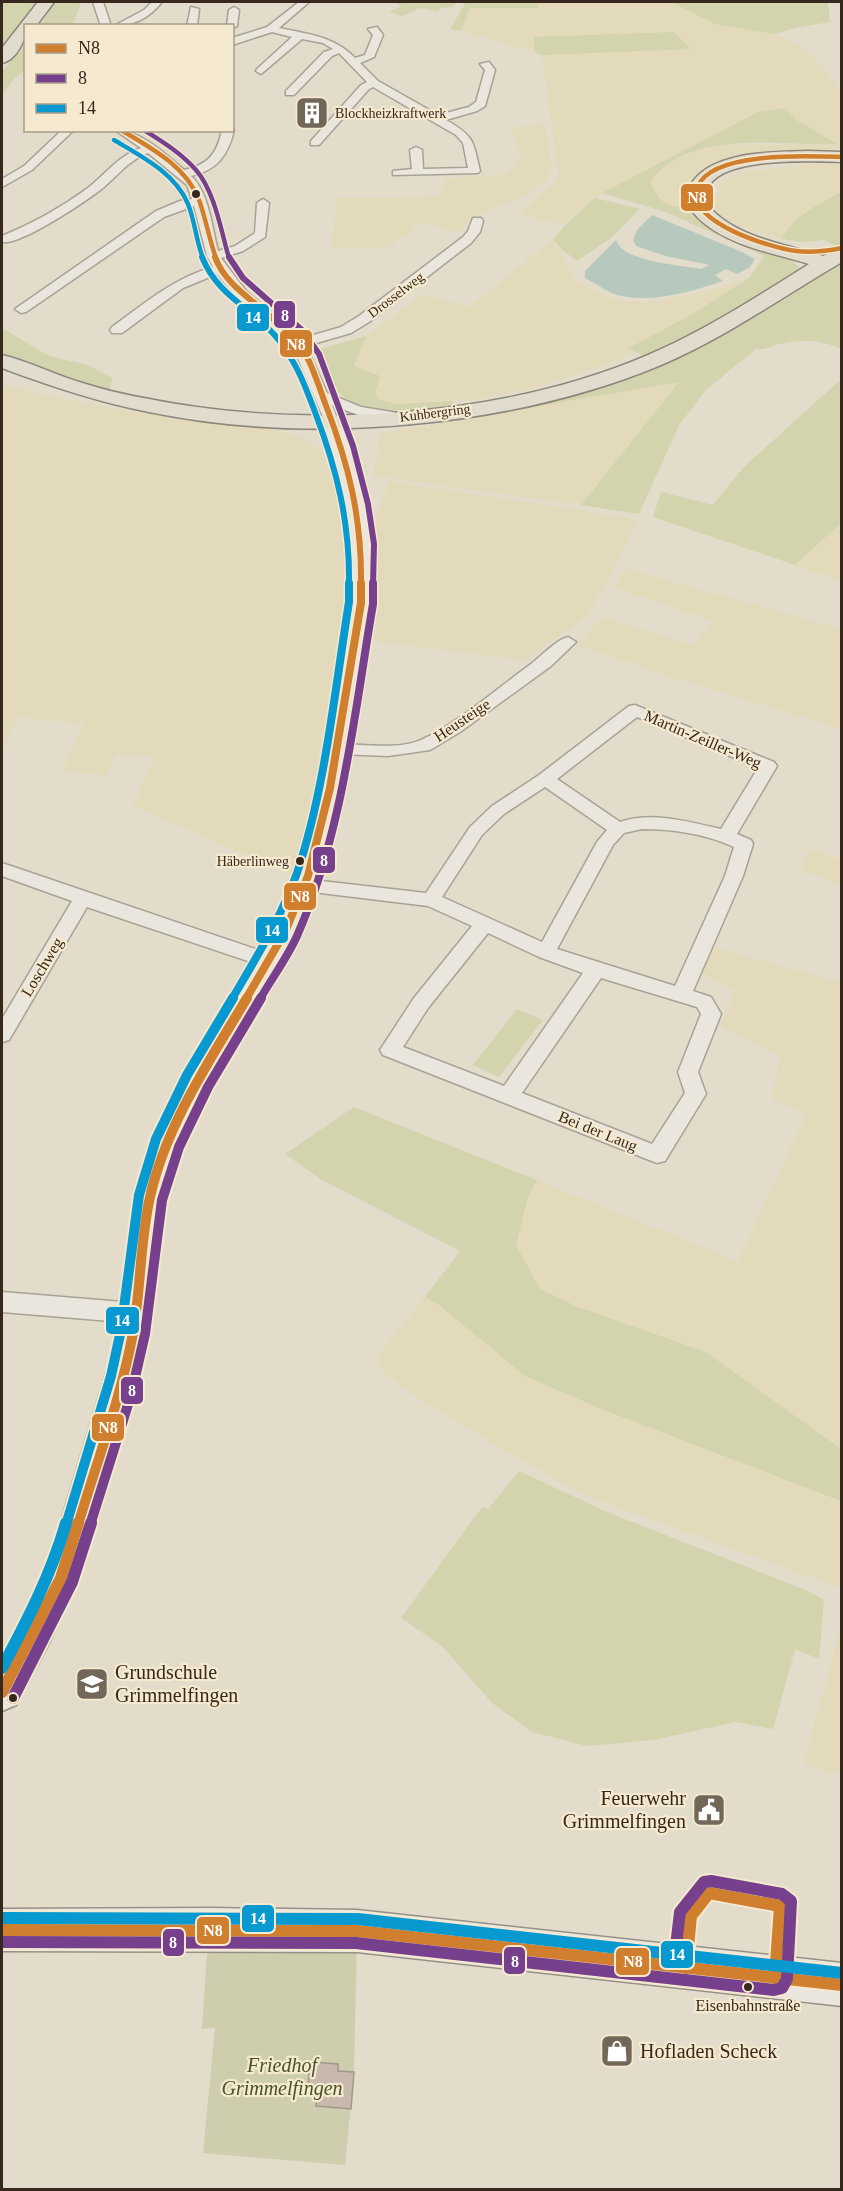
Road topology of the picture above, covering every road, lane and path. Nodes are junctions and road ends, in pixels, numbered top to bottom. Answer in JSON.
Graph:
{"nodes":[{"id":1,"x":46,"y":2,"type":"edge"},
{"id":2,"x":98,"y":2,"type":"edge"},
{"id":3,"x":304,"y":2,"type":"edge"},
{"id":4,"x":155,"y":4,"type":"edge"},
{"id":5,"x":194,"y":9,"type":"dead end"},
{"id":6,"x":234,"y":10,"type":"dead end"},
{"id":7,"x":29,"y":24,"type":"edge"},
{"id":8,"x":105,"y":24,"type":"edge"},
{"id":9,"x":123,"y":24,"type":"edge"},
{"id":10,"x":192,"y":24,"type":"edge"},
{"id":11,"x":232,"y":24,"type":"edge"},
{"id":12,"x":271,"y":29,"type":"junction"},
{"id":13,"x":373,"y":29,"type":"dead end"},
{"id":14,"x":24,"y":31,"type":"edge"},
{"id":15,"x":300,"y":34,"type":"junction"},
{"id":16,"x":234,"y":41,"type":"edge"},
{"id":17,"x":341,"y":49,"type":"junction"},
{"id":18,"x":2,"y":58,"type":"edge"},
{"id":19,"x":352,"y":62,"type":"junction"},
{"id":20,"x":485,"y":64,"type":"dead end"},
{"id":21,"x":260,"y":69,"type":"dead end"},
{"id":22,"x":374,"y":82,"type":"junction"},
{"id":23,"x":292,"y":89,"type":"dead end"},
{"id":24,"x":437,"y":119,"type":"junction"},
{"id":25,"x":67,"y":132,"type":"edge"},
{"id":26,"x":123,"y":132,"type":"edge"},
{"id":27,"x":228,"y":132,"type":"edge"},
{"id":28,"x":316,"y":137,"type":"dead end"},
{"id":29,"x":150,"y":149,"type":"junction"},
{"id":30,"x":416,"y":150,"type":"dead end"},
{"id":31,"x":842,"y":157,"type":"edge"},
{"id":32,"x":418,"y":172,"type":"junction"},
{"id":33,"x":397,"y":173,"type":"dead end"},
{"id":34,"x":183,"y":174,"type":"junction"},
{"id":35,"x":2,"y":183,"type":"edge"},
{"id":36,"x":199,"y":202,"type":"junction"},
{"id":37,"x":263,"y":203,"type":"dead end"},
{"id":38,"x":477,"y":221,"type":"dead end"},
{"id":39,"x":6,"y":239,"type":"dead end"},
{"id":40,"x":842,"y":248,"type":"edge"},
{"id":41,"x":787,"y":250,"type":"junction"},
{"id":42,"x":213,"y":256,"type":"junction"},
{"id":43,"x":833,"y":258,"type":"edge"},
{"id":44,"x":220,"y":269,"type":"junction"},
{"id":45,"x":21,"y":309,"type":"dead end"},
{"id":46,"x":117,"y":330,"type":"dead end"},
{"id":47,"x":298,"y":344,"type":"junction"},
{"id":48,"x":2,"y":361,"type":"edge"},
{"id":49,"x":322,"y":396,"type":"junction"},
{"id":50,"x":402,"y":418,"type":"junction"},
{"id":51,"x":270,"y":420,"type":"junction"},
{"id":52,"x":331,"y":421,"type":"junction"},
{"id":53,"x":340,"y":443,"type":"junction"},
{"id":54,"x":568,"y":642,"type":"dead end"},
{"id":55,"x":338,"y":749,"type":"junction"},
{"id":56,"x":545,"y":779,"type":"junction"},
{"id":57,"x":618,"y":829,"type":"junction"},
{"id":58,"x":726,"y":836,"type":"junction"},
{"id":59,"x":2,"y":869,"type":"edge"},
{"id":60,"x":304,"y":885,"type":"junction"},
{"id":61,"x":82,"y":898,"type":"junction"},
{"id":62,"x":431,"y":900,"type":"junction"},
{"id":63,"x":484,"y":925,"type":"junction"},
{"id":64,"x":546,"y":952,"type":"junction"},
{"id":65,"x":268,"y":961,"type":"junction"},
{"id":66,"x":596,"y":970,"type":"junction"},
{"id":67,"x":681,"y":995,"type":"junction"},
{"id":68,"x":2,"y":1035,"type":"edge"},
{"id":69,"x":509,"y":1095,"type":"junction"},
{"id":70,"x":2,"y":1302,"type":"edge"},
{"id":71,"x":135,"y":1312,"type":"junction"},
{"id":72,"x":2,"y":1692,"type":"edge"},
{"id":73,"x":2,"y":1930,"type":"edge"},
{"id":74,"x":842,"y":1985,"type":"edge"}],
"edges":[{"from":1,"to":7,"type":"main road"},
{"from":2,"to":8,"type":"street"},
{"from":3,"to":12,"type":"street"},
{"from":4,"to":9,"type":"street"},
{"from":5,"to":10,"type":"street"},
{"from":6,"to":11,"type":"street"},
{"from":12,"to":15,"type":"street"},
{"from":12,"to":16,"type":"street"},
{"from":13,"to":19,"type":"street"},
{"from":14,"to":18,"type":"main road"},
{"from":15,"to":17,"type":"street"},
{"from":15,"to":21,"type":"street"},
{"from":17,"to":19,"type":"street"},
{"from":17,"to":23,"type":"street"},
{"from":19,"to":22,"type":"street"},
{"from":20,"to":24,"type":"street"},
{"from":22,"to":24,"type":"street"},
{"from":22,"to":28,"type":"street"},
{"from":24,"to":32,"type":"street"},
{"from":25,"to":35,"type":"street"},
{"from":26,"to":29,"type":"street"},
{"from":27,"to":34,"type":"street"},
{"from":29,"to":34,"type":"street"},
{"from":29,"to":39,"type":"street"},
{"from":30,"to":32,"type":"street"},
{"from":31,"to":41,"type":"main road"},
{"from":32,"to":33,"type":"street"},
{"from":34,"to":36,"type":"street"},
{"from":36,"to":42,"type":"street"},
{"from":36,"to":45,"type":"street"},
{"from":37,"to":42,"type":"street"},
{"from":38,"to":47,"type":"street","name":"Drosselweg"},
{"from":40,"to":41,"type":"main road"},
{"from":41,"to":43,"type":"main road"},
{"from":42,"to":44,"type":"street"},
{"from":43,"to":50,"type":"main road","name":"Kuhbergring"},
{"from":44,"to":46,"type":"street"},
{"from":44,"to":47,"type":"street"},
{"from":47,"to":49,"type":"street"},
{"from":48,"to":51,"type":"main road","name":"Kuhbergring"},
{"from":49,"to":50,"type":"street"},
{"from":49,"to":52,"type":"street"},
{"from":50,"to":52,"type":"main road","name":"Kuhbergring"},
{"from":51,"to":52,"type":"main road","name":"Kuhbergring"},
{"from":51,"to":53,"type":"street"},
{"from":52,"to":53,"type":"street"},
{"from":53,"to":55,"type":"street"},
{"from":54,"to":55,"type":"street","name":"Heusteige"},
{"from":55,"to":60,"type":"street"},
{"from":56,"to":57,"type":"street"},
{"from":56,"to":58,"type":"street","name":"Martin-Zeiller-Weg"},
{"from":56,"to":62,"type":"street","name":"Martin-Zeiller-Weg"},
{"from":57,"to":58,"type":"street"},
{"from":57,"to":64,"type":"street"},
{"from":58,"to":67,"type":"street"},
{"from":59,"to":61,"type":"street"},
{"from":60,"to":62,"type":"street","name":"Bei der Laug"},
{"from":60,"to":65,"type":"street"},
{"from":61,"to":65,"type":"street"},
{"from":61,"to":68,"type":"street","name":"Loschweg"},
{"from":62,"to":63,"type":"street","name":"Bei der Laug"},
{"from":63,"to":64,"type":"street","name":"Bei der Laug"},
{"from":63,"to":69,"type":"street","name":"Bei der Laug"},
{"from":64,"to":66,"type":"street","name":"Bei der Laug"},
{"from":65,"to":71,"type":"street"},
{"from":66,"to":67,"type":"street","name":"Bei der Laug"},
{"from":66,"to":69,"type":"street"},
{"from":67,"to":69,"type":"street","name":"Bei der Laug"},
{"from":70,"to":71,"type":"street"},
{"from":71,"to":72,"type":"street"},
{"from":73,"to":74,"type":"street"}]}
